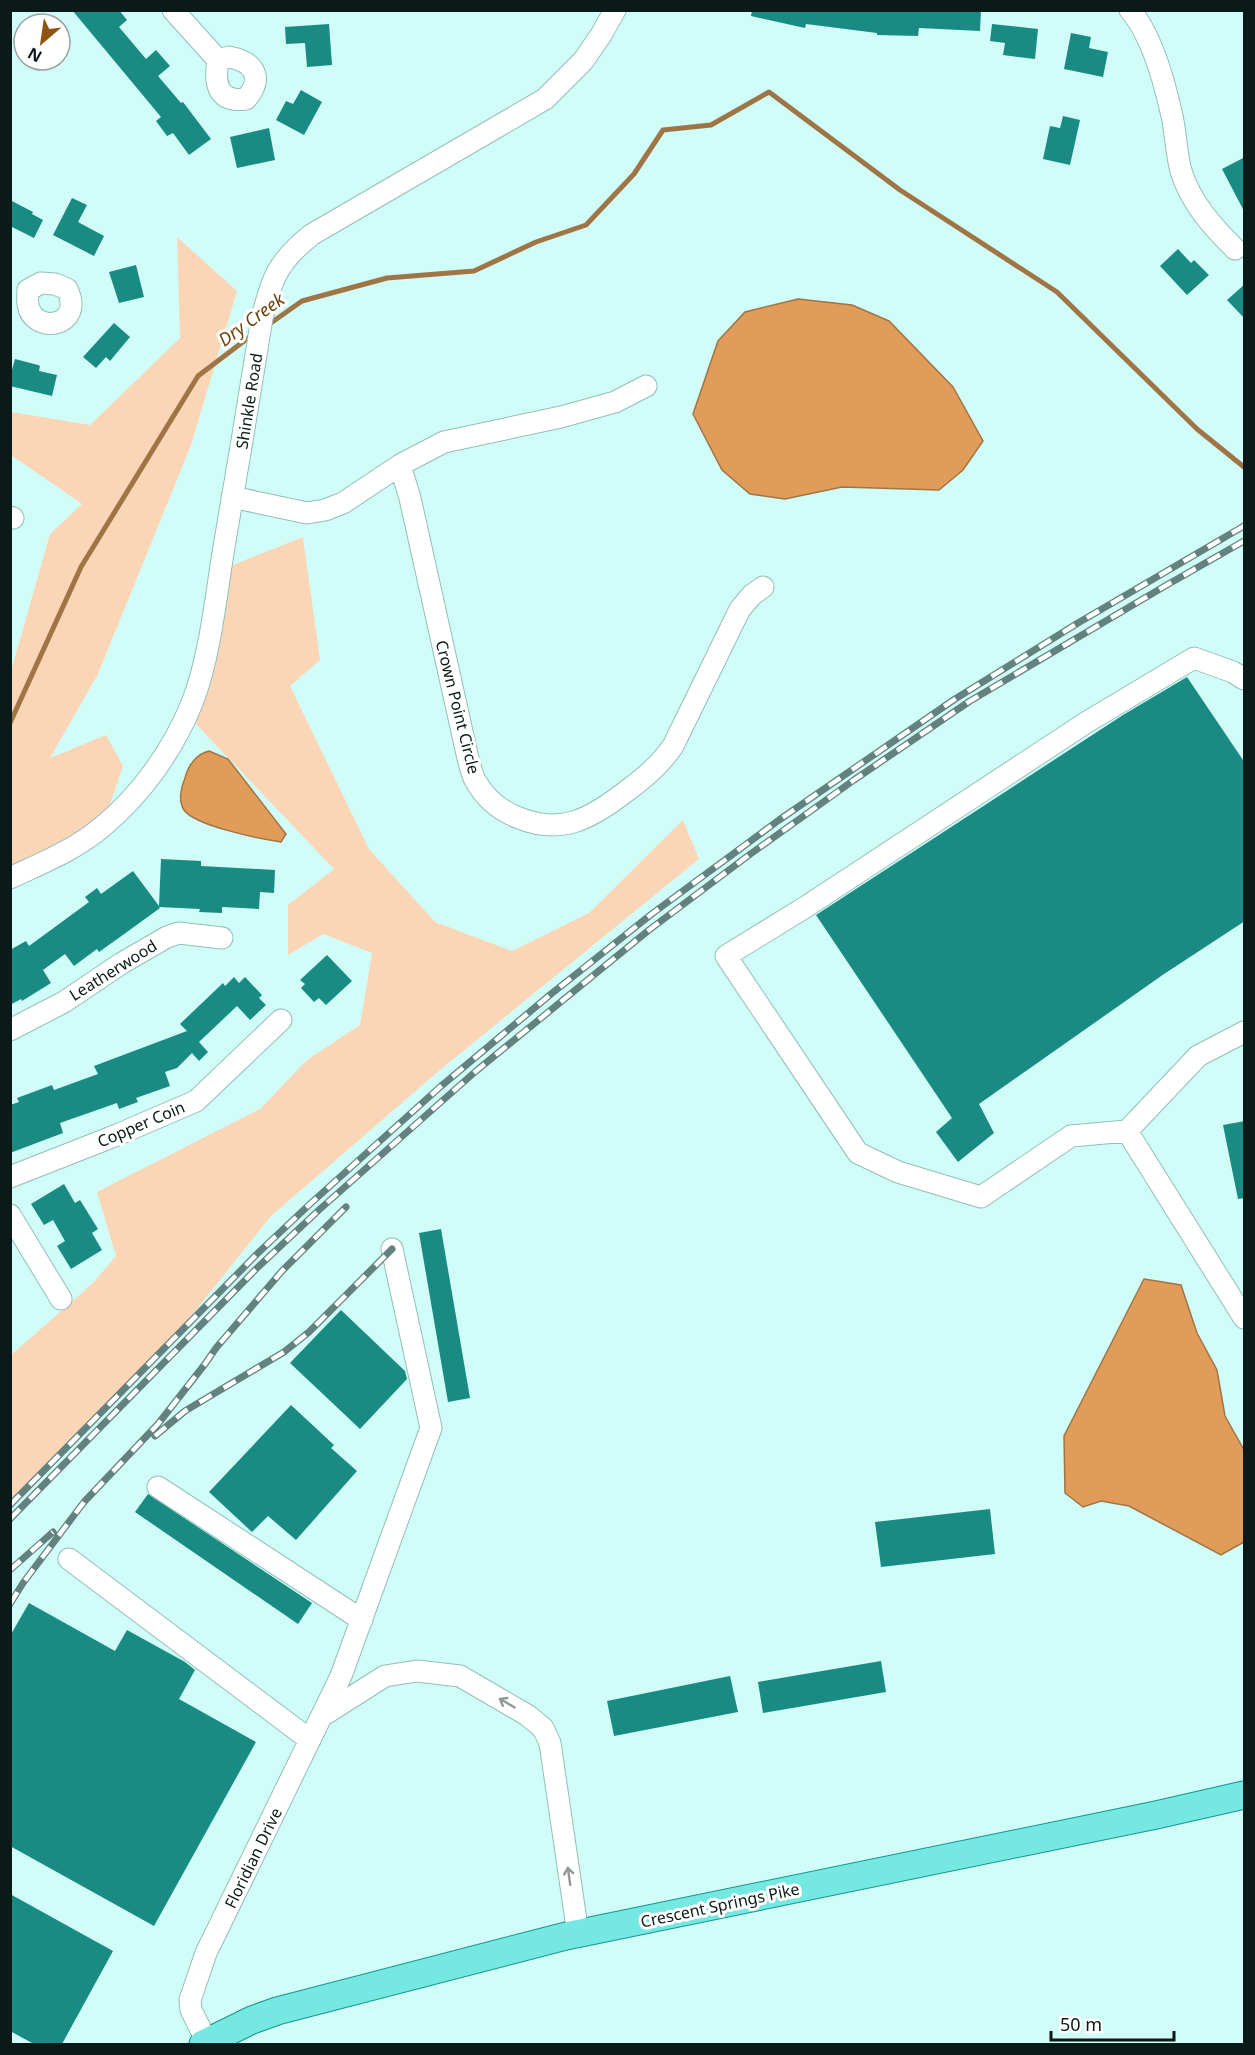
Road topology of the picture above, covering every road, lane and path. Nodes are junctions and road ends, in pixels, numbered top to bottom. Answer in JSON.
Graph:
{"nodes":[{"id":1,"x":172,"y":10,"type":"edge"},
{"id":2,"x":615,"y":10,"type":"edge"},
{"id":3,"x":1130,"y":10,"type":"edge"},
{"id":4,"x":218,"y":60,"type":"dead end"},
{"id":5,"x":1235,"y":249,"type":"dead end"},
{"id":6,"x":646,"y":386,"type":"dead end"},
{"id":7,"x":400,"y":465,"type":"junction"},
{"id":8,"x":232,"y":497,"type":"junction"},
{"id":9,"x":763,"y":587,"type":"dead end"},
{"id":10,"x":1245,"y":679,"type":"edge"},
{"id":11,"x":10,"y":878,"type":"edge"},
{"id":12,"x":222,"y":938,"type":"dead end"},
{"id":13,"x":281,"y":1020,"type":"dead end"},
{"id":14,"x":10,"y":1030,"type":"edge"},
{"id":15,"x":1245,"y":1032,"type":"edge"},
{"id":16,"x":1127,"y":1131,"type":"junction"},
{"id":17,"x":10,"y":1177,"type":"edge"},
{"id":18,"x":10,"y":1215,"type":"edge"},
{"id":19,"x":392,"y":1249,"type":"dead end"},
{"id":20,"x":61,"y":1299,"type":"dead end"},
{"id":21,"x":1245,"y":1318,"type":"edge"},
{"id":22,"x":158,"y":1487,"type":"dead end"},
{"id":23,"x":69,"y":1559,"type":"dead end"},
{"id":24,"x":362,"y":1620,"type":"junction"},
{"id":25,"x":322,"y":1716,"type":"junction"},
{"id":26,"x":310,"y":1740,"type":"junction"},
{"id":27,"x":1245,"y":1795,"type":"edge"},
{"id":28,"x":578,"y":1934,"type":"junction"},
{"id":29,"x":205,"y":2043,"type":"edge"}],
"edges":[{"from":1,"to":4,"type":"street"},
{"from":2,"to":8,"type":"street","name":"Shinkle Road"},
{"from":3,"to":5,"type":"street"},
{"from":6,"to":7,"type":"street"},
{"from":7,"to":8,"type":"street"},
{"from":7,"to":9,"type":"street","name":"Crown Point Circle"},
{"from":8,"to":11,"type":"street","name":"Shinkle Road"},
{"from":10,"to":16,"type":"street"},
{"from":12,"to":14,"type":"street","name":"Leatherwood"},
{"from":13,"to":17,"type":"street","name":"Copper Coin"},
{"from":15,"to":16,"type":"street"},
{"from":16,"to":21,"type":"street"},
{"from":18,"to":20,"type":"street"},
{"from":19,"to":24,"type":"street","name":"Floridian Drive"},
{"from":22,"to":24,"type":"street"},
{"from":23,"to":26,"type":"street"},
{"from":24,"to":25,"type":"street","name":"Floridian Drive"},
{"from":25,"to":26,"type":"street","name":"Floridian Drive"},
{"from":28,"to":25,"type":"street","one_way":true},
{"from":26,"to":29,"type":"street","name":"Floridian Drive"},
{"from":27,"to":28,"type":"main road","name":"Crescent Springs Pike"},
{"from":28,"to":29,"type":"main road","name":"Crescent Springs Pike"}]}
